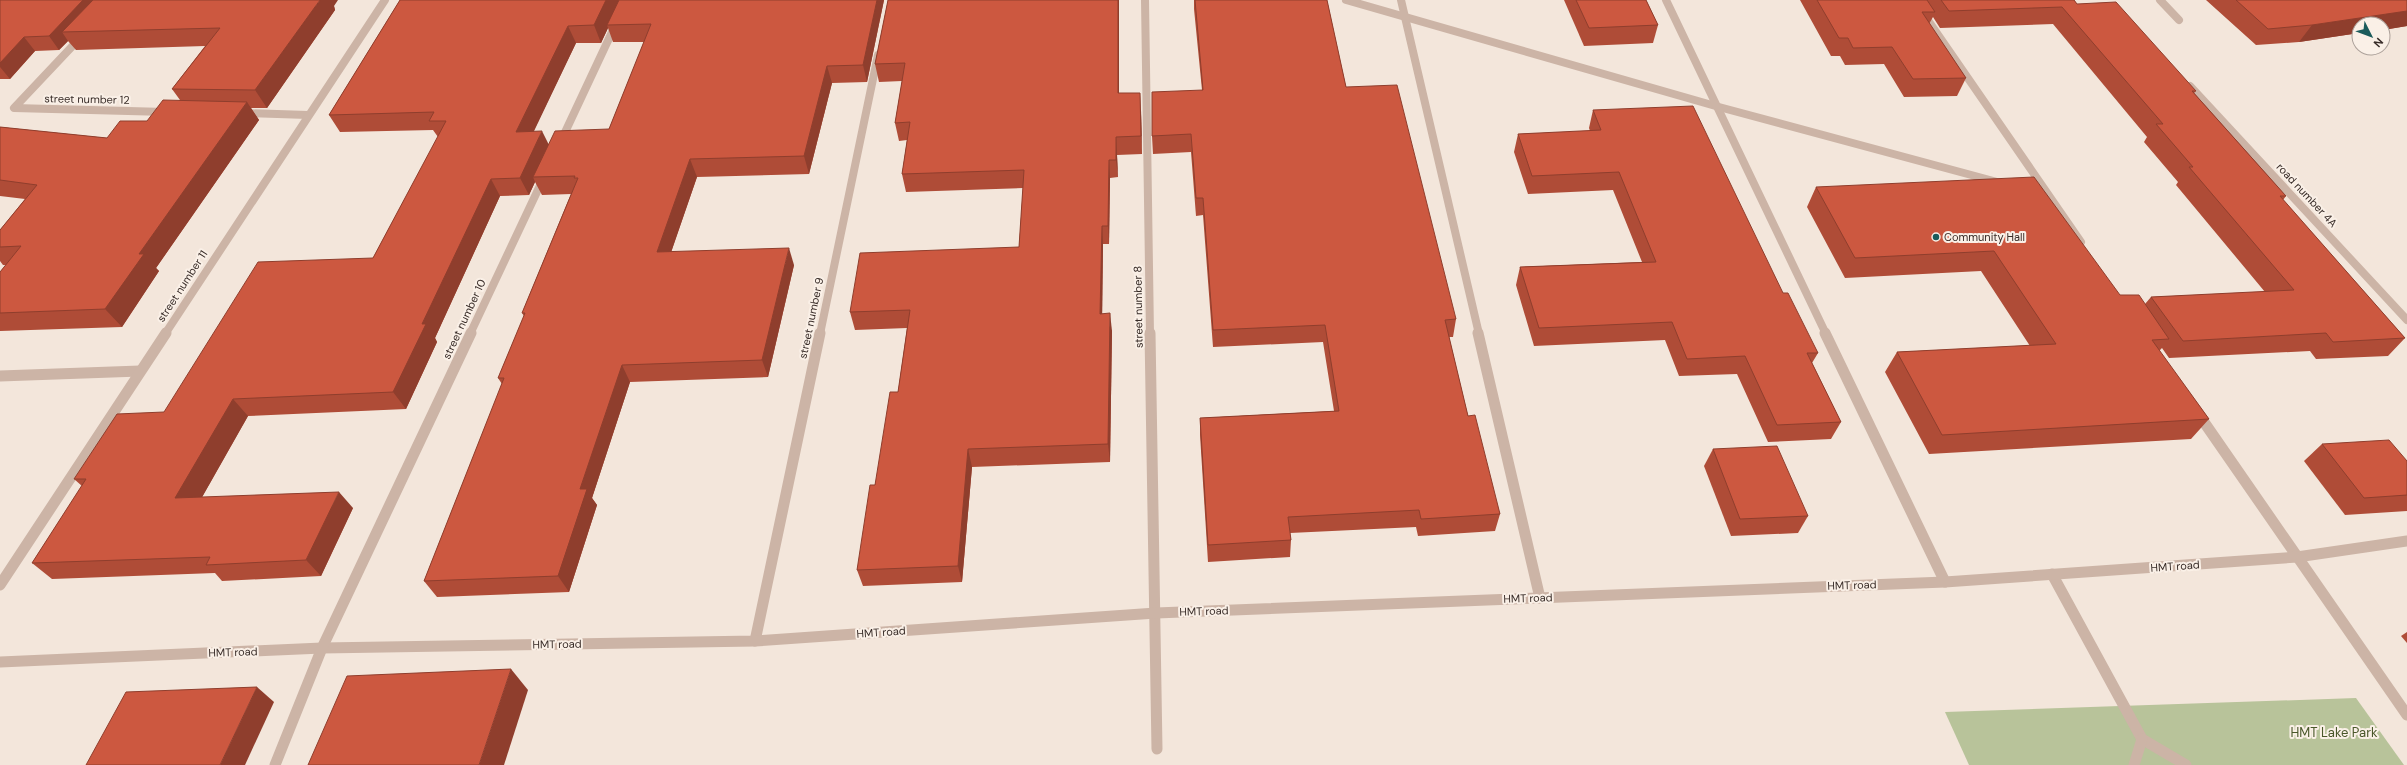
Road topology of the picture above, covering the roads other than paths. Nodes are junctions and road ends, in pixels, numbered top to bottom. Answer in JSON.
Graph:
{"nodes":[{"id":1,"x":385,"y":0,"type":"edge"},
{"id":2,"x":627,"y":0,"type":"edge"},
{"id":3,"x":1145,"y":0,"type":"edge"},
{"id":4,"x":1346,"y":0,"type":"edge"},
{"id":5,"x":1401,"y":0,"type":"edge"},
{"id":6,"x":1666,"y":0,"type":"edge"},
{"id":7,"x":1914,"y":0,"type":"edge"},
{"id":8,"x":2160,"y":0,"type":"edge"},
{"id":9,"x":1405,"y":16,"type":"junction"},
{"id":10,"x":2179,"y":20,"type":"dead end"},
{"id":11,"x":88,"y":28,"type":"edge"},
{"id":12,"x":880,"y":47,"type":"edge"},
{"id":13,"x":2190,"y":86,"type":"edge"},
{"id":14,"x":1719,"y":107,"type":"junction"},
{"id":15,"x":173,"y":112,"type":"edge"},
{"id":16,"x":237,"y":113,"type":"edge"},
{"id":17,"x":308,"y":115,"type":"junction"},
{"id":18,"x":556,"y":151,"type":"edge"},
{"id":19,"x":549,"y":166,"type":"edge"},
{"id":20,"x":2011,"y":186,"type":"edge"},
{"id":21,"x":2034,"y":192,"type":"edge"},
{"id":22,"x":2049,"y":196,"type":"junction"},
{"id":23,"x":2085,"y":249,"type":"edge"},
{"id":24,"x":2407,"y":320,"type":"edge"},
{"id":25,"x":140,"y":371,"type":"junction"},
{"id":26,"x":0,"y":376,"type":"edge"},
{"id":27,"x":2193,"y":406,"type":"edge"},
{"id":28,"x":2407,"y":541,"type":"edge"},
{"id":29,"x":2297,"y":557,"type":"junction"},
{"id":30,"x":2052,"y":574,"type":"junction"},
{"id":31,"x":1945,"y":582,"type":"junction"},
{"id":32,"x":0,"y":585,"type":"edge"},
{"id":33,"x":1540,"y":598,"type":"junction"},
{"id":34,"x":1156,"y":614,"type":"junction"},
{"id":35,"x":755,"y":641,"type":"junction"},
{"id":36,"x":322,"y":648,"type":"junction"},
{"id":37,"x":0,"y":662,"type":"edge"},
{"id":38,"x":2407,"y":715,"type":"edge"},
{"id":39,"x":2142,"y":739,"type":"junction"},
{"id":40,"x":1157,"y":748,"type":"dead end"},
{"id":41,"x":275,"y":765,"type":"edge"},
{"id":42,"x":2134,"y":765,"type":"edge"},
{"id":43,"x":2186,"y":765,"type":"edge"}],
"edges":[{"from":1,"to":17,"type":"street","name":"street number 11"},
{"from":2,"to":18,"type":"street"},
{"from":3,"to":34,"type":"street","name":"street number 8"},
{"from":4,"to":9,"type":"street"},
{"from":5,"to":9,"type":"street"},
{"from":6,"to":14,"type":"street"},
{"from":7,"to":22,"type":"street"},
{"from":8,"to":10,"type":"street"},
{"from":9,"to":14,"type":"street"},
{"from":9,"to":33,"type":"street"},
{"from":11,"to":15,"type":"street","name":"street number 12"},
{"from":12,"to":35,"type":"street","name":"street number 9"},
{"from":13,"to":24,"type":"street","name":"road number 4A"},
{"from":14,"to":20,"type":"street"},
{"from":14,"to":31,"type":"street"},
{"from":16,"to":17,"type":"street"},
{"from":17,"to":25,"type":"street","name":"street number 11"},
{"from":19,"to":36,"type":"street","name":"street number 10"},
{"from":21,"to":22,"type":"street"},
{"from":22,"to":23,"type":"street"},
{"from":25,"to":26,"type":"street"},
{"from":25,"to":32,"type":"street","name":"street number 11"},
{"from":27,"to":29,"type":"street"},
{"from":28,"to":29,"type":"street","name":"HMT road"},
{"from":29,"to":30,"type":"street","name":"HMT road"},
{"from":29,"to":38,"type":"street"},
{"from":30,"to":31,"type":"street","name":"HMT road"},
{"from":30,"to":39,"type":"street"},
{"from":31,"to":33,"type":"street","name":"HMT road"},
{"from":33,"to":34,"type":"street","name":"HMT road"},
{"from":34,"to":35,"type":"street","name":"HMT road"},
{"from":34,"to":40,"type":"street","name":"street number 8"},
{"from":35,"to":36,"type":"street","name":"HMT road"},
{"from":36,"to":37,"type":"street","name":"HMT road"},
{"from":36,"to":41,"type":"street","name":"street number 10"},
{"from":39,"to":42,"type":"street"},
{"from":39,"to":43,"type":"street"}]}
